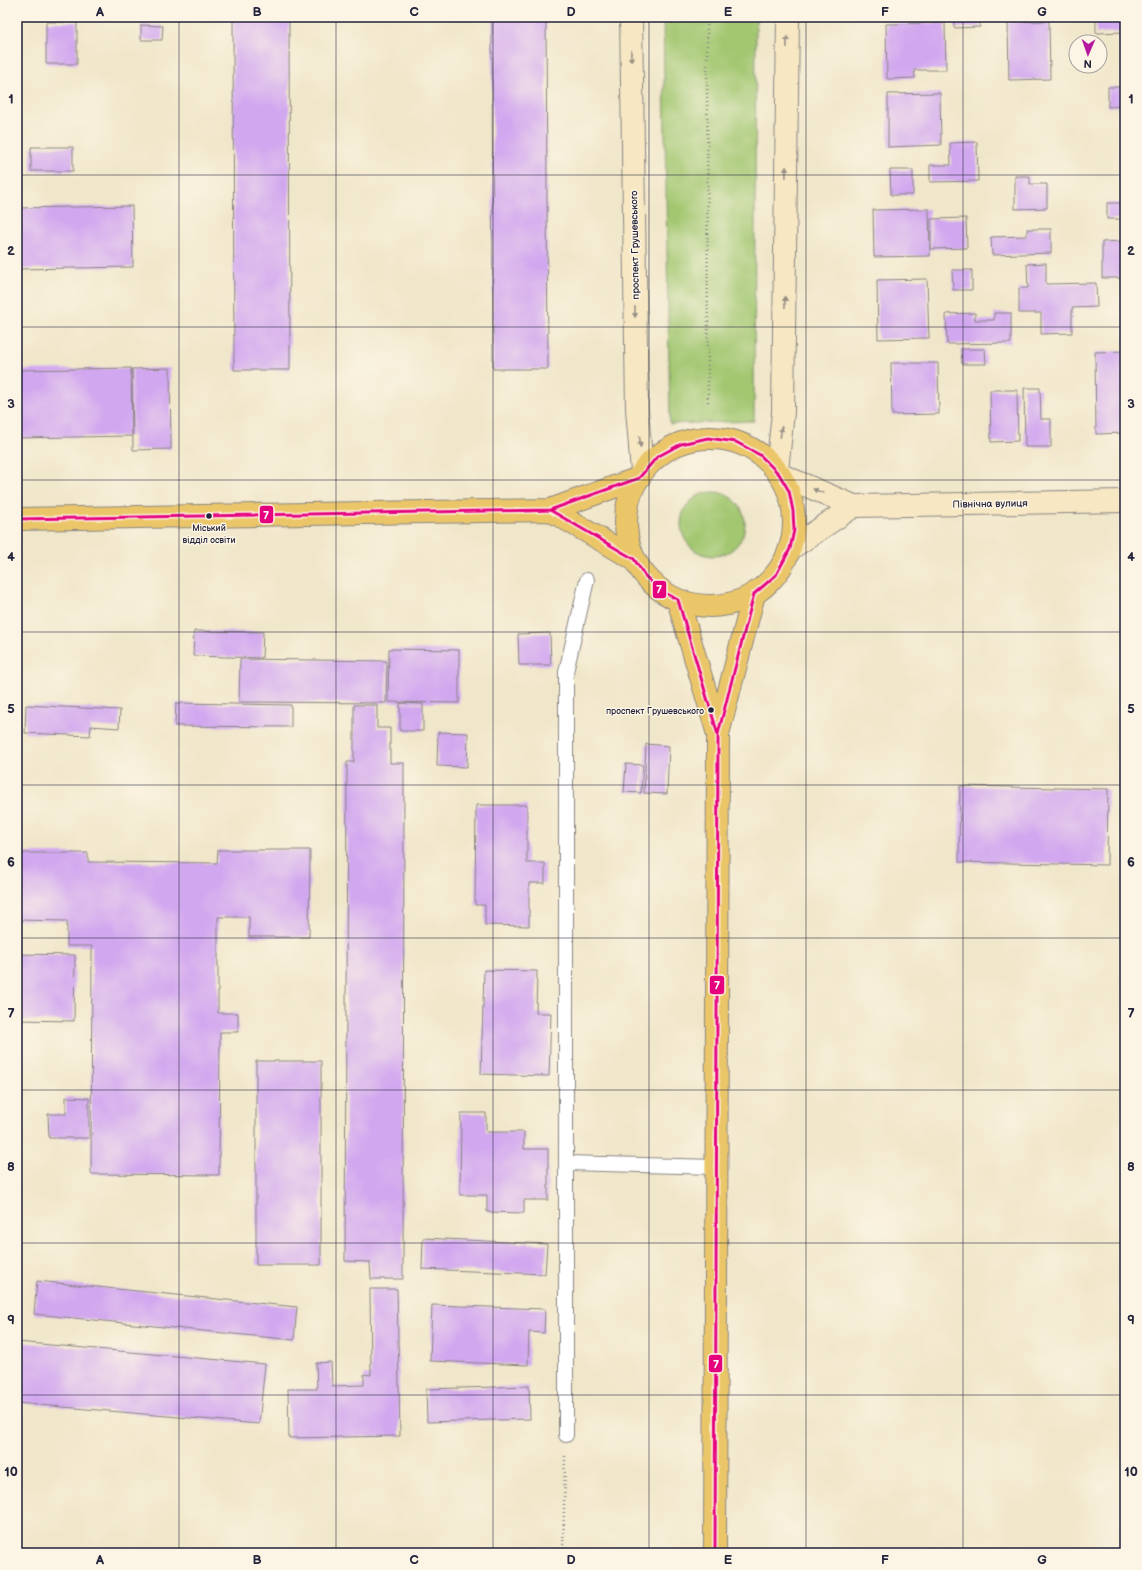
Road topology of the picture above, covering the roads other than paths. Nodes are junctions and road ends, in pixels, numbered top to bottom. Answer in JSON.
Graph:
{"nodes":[{"id":1,"x":630,"y":17,"type":"edge"},
{"id":2,"x":788,"y":17,"type":"edge"},
{"id":3,"x":778,"y":472,"type":"junction"},
{"id":4,"x":640,"y":475,"type":"junction"},
{"id":5,"x":1125,"y":501,"type":"edge"},
{"id":6,"x":854,"y":506,"type":"junction"},
{"id":7,"x":550,"y":510,"type":"junction"},
{"id":8,"x":17,"y":519,"type":"edge"},
{"id":9,"x":790,"y":549,"type":"junction"},
{"id":10,"x":634,"y":559,"type":"junction"},
{"id":11,"x":588,"y":580,"type":"dead end"},
{"id":12,"x":754,"y":594,"type":"junction"},
{"id":13,"x":678,"y":600,"type":"junction"},
{"id":14,"x":718,"y":734,"type":"junction"},
{"id":15,"x":566,"y":1163,"type":"junction"},
{"id":16,"x":716,"y":1167,"type":"junction"},
{"id":17,"x":566,"y":1435,"type":"road end"},
{"id":18,"x":714,"y":1553,"type":"edge"}],
"edges":[{"from":1,"to":4,"type":"main road","name":"проспект Грушевського","one_way":true},
{"from":3,"to":2,"type":"main road","one_way":true},
{"from":3,"to":4,"type":"main road"},
{"from":6,"to":3,"type":"main road","name":"Північна вулиця","one_way":true},
{"from":3,"to":9,"type":"main road"},
{"from":4,"to":7,"type":"main road"},
{"from":4,"to":10,"type":"main road"},
{"from":5,"to":6,"type":"main road","name":"Північна вулиця"},
{"from":6,"to":9,"type":"main road"},
{"from":7,"to":8,"type":"main road"},
{"from":7,"to":10,"type":"main road"},
{"from":9,"to":12,"type":"main road"},
{"from":10,"to":13,"type":"main road"},
{"from":11,"to":15,"type":"lane"},
{"from":12,"to":13,"type":"main road"},
{"from":12,"to":14,"type":"main road"},
{"from":13,"to":14,"type":"main road"},
{"from":14,"to":16,"type":"main road"},
{"from":15,"to":16,"type":"lane"},
{"from":15,"to":17,"type":"lane"},
{"from":16,"to":18,"type":"main road"}]}
